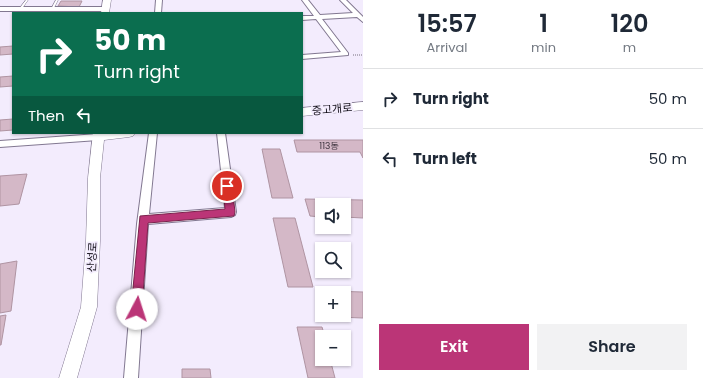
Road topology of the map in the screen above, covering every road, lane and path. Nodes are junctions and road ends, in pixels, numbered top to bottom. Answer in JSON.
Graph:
{"nodes":[{"id":1,"x":27,"y":0,"type":"edge"},
{"id":2,"x":57,"y":0,"type":"edge"},
{"id":3,"x":107,"y":0,"type":"edge"},
{"id":4,"x":159,"y":0,"type":"edge"},
{"id":5,"x":305,"y":0,"type":"edge"},
{"id":6,"x":343,"y":0,"type":"edge"},
{"id":7,"x":0,"y":9,"type":"edge"},
{"id":8,"x":20,"y":9,"type":"junction"},
{"id":9,"x":52,"y":9,"type":"junction"},
{"id":10,"x":105,"y":11,"type":"edge"},
{"id":11,"x":158,"y":12,"type":"edge"},
{"id":12,"x":358,"y":15,"type":"junction"},
{"id":13,"x":318,"y":17,"type":"junction"},
{"id":14,"x":303,"y":18,"type":"edge"},
{"id":15,"x":363,"y":20,"type":"edge"},
{"id":16,"x":303,"y":57,"type":"edge"},
{"id":17,"x":363,"y":106,"type":"edge"},
{"id":18,"x":303,"y":112,"type":"edge"},
{"id":19,"x":114,"y":134,"type":"edge"},
{"id":20,"x":153,"y":134,"type":"edge"},
{"id":21,"x":221,"y":134,"type":"edge"},
{"id":22,"x":98,"y":135,"type":"edge"},
{"id":23,"x":0,"y":144,"type":"edge"},
{"id":24,"x":144,"y":219,"type":"junction"},
{"id":25,"x":68,"y":378,"type":"edge"},
{"id":26,"x":131,"y":378,"type":"edge"}],
"edges":[{"from":1,"to":8,"type":"lane"},
{"from":2,"to":9,"type":"lane"},
{"from":3,"to":10,"type":"street"},
{"from":4,"to":11,"type":"street"},
{"from":5,"to":13,"type":"street"},
{"from":6,"to":12,"type":"street"},
{"from":7,"to":8,"type":"street"},
{"from":8,"to":9,"type":"street"},
{"from":9,"to":10,"type":"street"},
{"from":12,"to":13,"type":"street"},
{"from":12,"to":15,"type":"street"},
{"from":13,"to":14,"type":"street"},
{"from":13,"to":16,"type":"street"},
{"from":17,"to":18,"type":"street","name":"중고개로"},
{"from":19,"to":22,"type":"street"},
{"from":20,"to":24,"type":"street"},
{"from":21,"to":24,"type":"street"},
{"from":22,"to":23,"type":"street"},
{"from":22,"to":25,"type":"street","name":"산성로"},
{"from":24,"to":26,"type":"street"}]}
